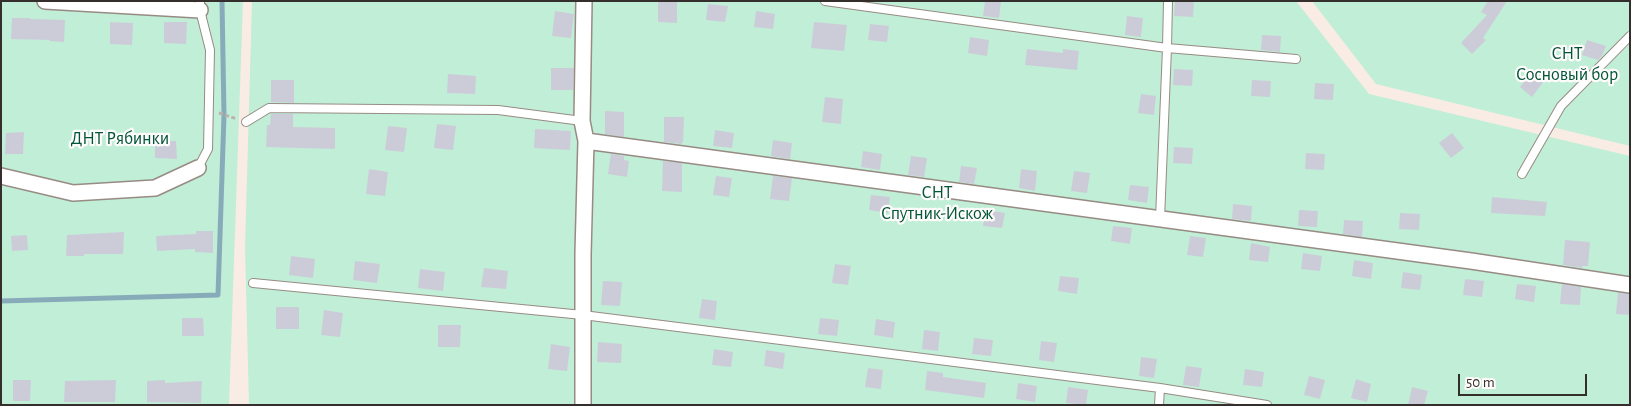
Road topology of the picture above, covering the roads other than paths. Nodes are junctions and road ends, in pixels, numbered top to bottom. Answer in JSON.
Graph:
{"nodes":[{"id":1,"x":44,"y":1,"type":"edge"},
{"id":2,"x":584,"y":1,"type":"edge"},
{"id":3,"x":825,"y":1,"type":"edge"},
{"id":4,"x":1168,"y":1,"type":"edge"},
{"id":5,"x":200,"y":6,"type":"edge"},
{"id":6,"x":1630,"y":36,"type":"edge"},
{"id":7,"x":1167,"y":48,"type":"junction"},
{"id":8,"x":1296,"y":59,"type":"dead end"},
{"id":9,"x":582,"y":121,"type":"junction"},
{"id":10,"x":246,"y":122,"type":"road end"},
{"id":11,"x":586,"y":141,"type":"junction"},
{"id":12,"x":198,"y":168,"type":"joint"},
{"id":13,"x":1522,"y":174,"type":"dead end"},
{"id":14,"x":1,"y":176,"type":"edge"},
{"id":15,"x":1160,"y":219,"type":"junction"},
{"id":16,"x":253,"y":283,"type":"dead end"},
{"id":17,"x":1630,"y":285,"type":"edge"},
{"id":18,"x":583,"y":315,"type":"junction"},
{"id":19,"x":1160,"y":388,"type":"junction"},
{"id":20,"x":583,"y":405,"type":"edge"},
{"id":21,"x":1159,"y":405,"type":"edge"},
{"id":22,"x":1267,"y":405,"type":"edge"}],
"edges":[{"from":1,"to":5,"type":"street"},
{"from":2,"to":9,"type":"street"},
{"from":3,"to":7,"type":"lane"},
{"from":4,"to":7,"type":"lane"},
{"from":5,"to":12,"type":"lane"},
{"from":6,"to":13,"type":"lane"},
{"from":7,"to":8,"type":"lane"},
{"from":7,"to":15,"type":"lane"},
{"from":9,"to":10,"type":"lane"},
{"from":9,"to":11,"type":"street"},
{"from":11,"to":15,"type":"street"},
{"from":11,"to":18,"type":"street"},
{"from":12,"to":14,"type":"street"},
{"from":15,"to":17,"type":"street"},
{"from":16,"to":18,"type":"lane"},
{"from":18,"to":19,"type":"lane"},
{"from":18,"to":20,"type":"street"},
{"from":19,"to":21,"type":"lane"},
{"from":19,"to":22,"type":"lane"}]}
